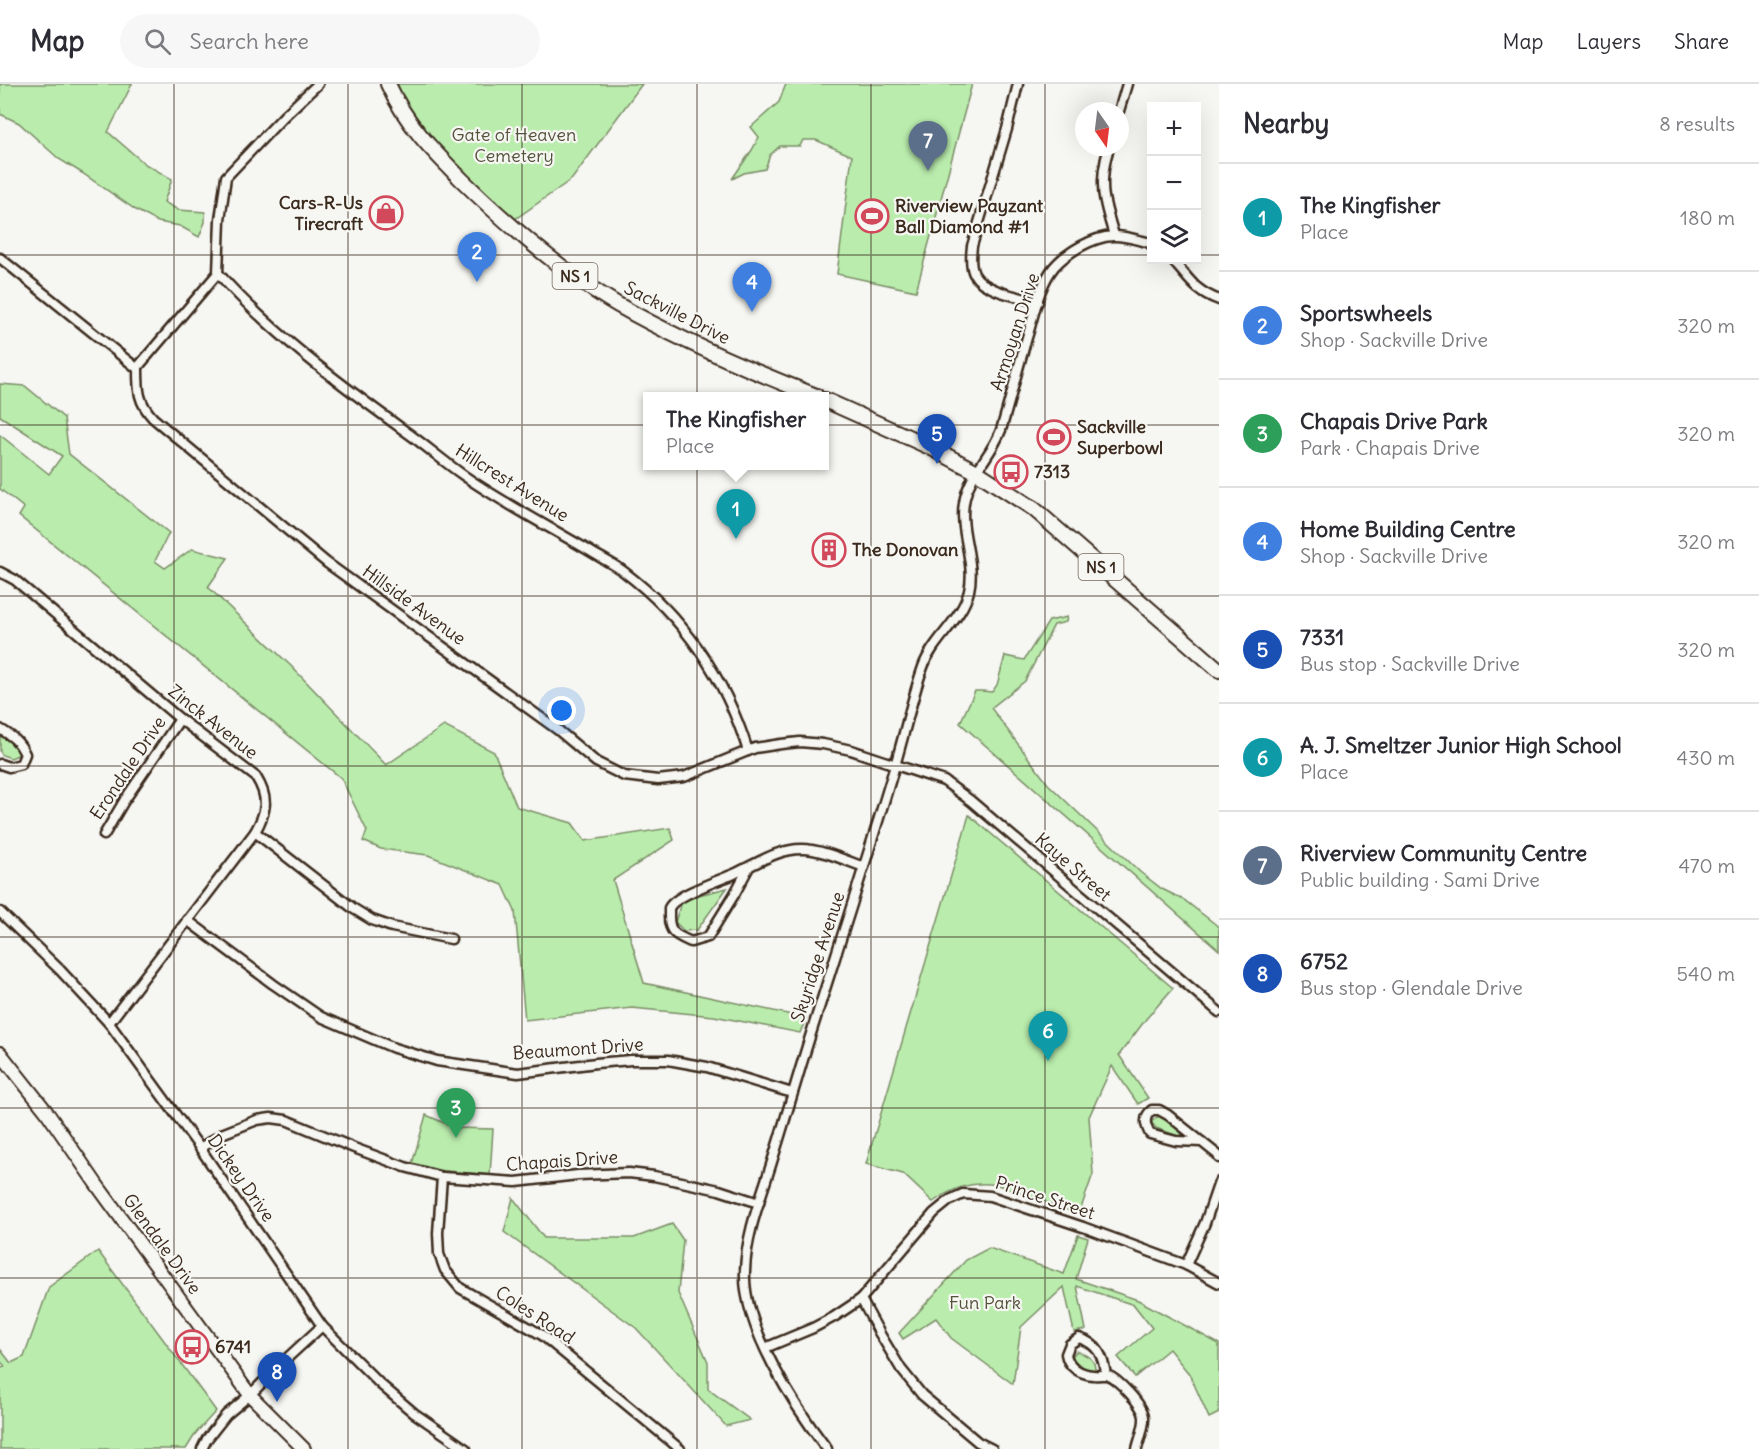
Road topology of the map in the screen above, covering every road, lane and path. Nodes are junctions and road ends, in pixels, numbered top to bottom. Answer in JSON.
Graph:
{"nodes":[{"id":1,"x":318,"y":84,"type":"edge"},
{"id":2,"x":388,"y":84,"type":"edge"},
{"id":3,"x":1018,"y":84,"type":"edge"},
{"id":4,"x":1127,"y":84,"type":"edge"},
{"id":5,"x":1122,"y":102,"type":"edge"},
{"id":6,"x":1105,"y":156,"type":"edge"},
{"id":7,"x":1114,"y":236,"type":"junction"},
{"id":8,"x":1147,"y":242,"type":"edge"},
{"id":9,"x":0,"y":258,"type":"edge"},
{"id":10,"x":1175,"y":264,"type":"edge"},
{"id":11,"x":218,"y":273,"type":"junction"},
{"id":12,"x":1219,"y":300,"type":"edge"},
{"id":13,"x":1038,"y":302,"type":"junction"},
{"id":14,"x":137,"y":368,"type":"junction"},
{"id":15,"x":806,"y":392,"type":"edge"},
{"id":16,"x":829,"y":402,"type":"edge"},
{"id":17,"x":977,"y":472,"type":"junction"},
{"id":18,"x":0,"y":572,"type":"edge"},
{"id":19,"x":1219,"y":670,"type":"edge"},
{"id":20,"x":180,"y":719,"type":"junction"},
{"id":21,"x":0,"y":729,"type":"edge"},
{"id":22,"x":748,"y":751,"type":"junction"},
{"id":23,"x":0,"y":764,"type":"edge"},
{"id":24,"x":895,"y":766,"type":"junction"},
{"id":25,"x":255,"y":832,"type":"junction"},
{"id":26,"x":104,"y":835,"type":"dead end"},
{"id":27,"x":749,"y":867,"type":"junction"},
{"id":28,"x":864,"y":867,"type":"junction"},
{"id":29,"x":0,"y":912,"type":"edge"},
{"id":30,"x":188,"y":920,"type":"junction"},
{"id":31,"x":451,"y":939,"type":"dead end"},
{"id":32,"x":1219,"y":1012,"type":"edge"},
{"id":33,"x":109,"y":1023,"type":"junction"},
{"id":34,"x":0,"y":1053,"type":"edge"},
{"id":35,"x":792,"y":1093,"type":"junction"},
{"id":36,"x":1202,"y":1142,"type":"junction"},
{"id":37,"x":200,"y":1148,"type":"junction"},
{"id":38,"x":1219,"y":1158,"type":"edge"},
{"id":39,"x":442,"y":1177,"type":"junction"},
{"id":40,"x":1219,"y":1182,"type":"edge"},
{"id":41,"x":759,"y":1203,"type":"junction"},
{"id":42,"x":1186,"y":1265,"type":"junction"},
{"id":43,"x":1219,"y":1282,"type":"edge"},
{"id":44,"x":861,"y":1299,"type":"junction"},
{"id":45,"x":322,"y":1326,"type":"junction"},
{"id":46,"x":765,"y":1348,"type":"junction"},
{"id":47,"x":1106,"y":1375,"type":"junction"},
{"id":48,"x":250,"y":1395,"type":"junction"},
{"id":49,"x":202,"y":1449,"type":"edge"},
{"id":50,"x":304,"y":1449,"type":"edge"},
{"id":51,"x":466,"y":1449,"type":"edge"},
{"id":52,"x":680,"y":1449,"type":"edge"},
{"id":53,"x":827,"y":1449,"type":"edge"},
{"id":54,"x":992,"y":1449,"type":"edge"},
{"id":55,"x":1137,"y":1449,"type":"edge"}],
"edges":[{"from":1,"to":11,"type":"street"},
{"from":2,"to":15,"type":"main road","name":"Sackville Drive","number":"NS 1"},
{"from":3,"to":13,"type":"street"},
{"from":4,"to":5,"type":"street"},
{"from":6,"to":7,"type":"street"},
{"from":7,"to":8,"type":"street","name":"Armoyan Drive"},
{"from":7,"to":13,"type":"street","name":"Armoyan Drive"},
{"from":9,"to":14,"type":"street"},
{"from":10,"to":12,"type":"street"},
{"from":11,"to":14,"type":"street"},
{"from":11,"to":22,"type":"street","name":"Hillcrest Avenue"},
{"from":13,"to":17,"type":"street","name":"Armoyan Drive"},
{"from":14,"to":22,"type":"street","name":"Hillside Avenue"},
{"from":16,"to":17,"type":"main road","number":"NS 1"},
{"from":17,"to":19,"type":"main road","number":"NS 1"},
{"from":17,"to":24,"type":"street","name":"Skyridge Avenue"},
{"from":18,"to":20,"type":"street","name":"Zinck Avenue"},
{"from":20,"to":25,"type":"street","name":"Zinck Avenue"},
{"from":20,"to":26,"type":"street","name":"Erondale Drive"},
{"from":21,"to":23,"type":"street"},
{"from":22,"to":24,"type":"street","name":"Hillside Avenue"},
{"from":24,"to":28,"type":"street","name":"Skyridge Avenue"},
{"from":24,"to":32,"type":"street","name":"Kaye Street"},
{"from":25,"to":30,"type":"street","name":"Zinck Avenue"},
{"from":25,"to":31,"type":"street"},
{"from":27,"to":27,"type":"street"},
{"from":27,"to":28,"type":"street"},
{"from":28,"to":35,"type":"street","name":"Skyridge Avenue"},
{"from":29,"to":33,"type":"street","name":"Dickey Drive"},
{"from":30,"to":33,"type":"street","name":"Zinck Avenue"},
{"from":30,"to":35,"type":"street","name":"Beaumont Drive"},
{"from":33,"to":37,"type":"street","name":"Dickey Drive"},
{"from":34,"to":48,"type":"main road","name":"Glendale Drive"},
{"from":35,"to":41,"type":"street","name":"Skyridge Avenue"},
{"from":36,"to":36,"type":"street"},
{"from":36,"to":38,"type":"street"},
{"from":37,"to":39,"type":"street","name":"Chapais Drive"},
{"from":37,"to":45,"type":"street","name":"Dickey Drive"},
{"from":39,"to":41,"type":"street","name":"Chapais Drive"},
{"from":39,"to":52,"type":"street","name":"Coles Road"},
{"from":40,"to":42,"type":"street"},
{"from":41,"to":46,"type":"street","name":"Skyridge Avenue"},
{"from":42,"to":43,"type":"street","name":"Prince Street"},
{"from":42,"to":44,"type":"street","name":"Prince Street"},
{"from":44,"to":46,"type":"street","name":"Prince Street"},
{"from":44,"to":54,"type":"street"},
{"from":45,"to":48,"type":"street"},
{"from":45,"to":51,"type":"street","name":"Dickey Drive"},
{"from":46,"to":53,"type":"street","name":"Skyridge Avenue"},
{"from":47,"to":47,"type":"street"},
{"from":47,"to":55,"type":"street"},
{"from":48,"to":49,"type":"street"},
{"from":48,"to":50,"type":"main road","name":"Glendale Drive"}]}
